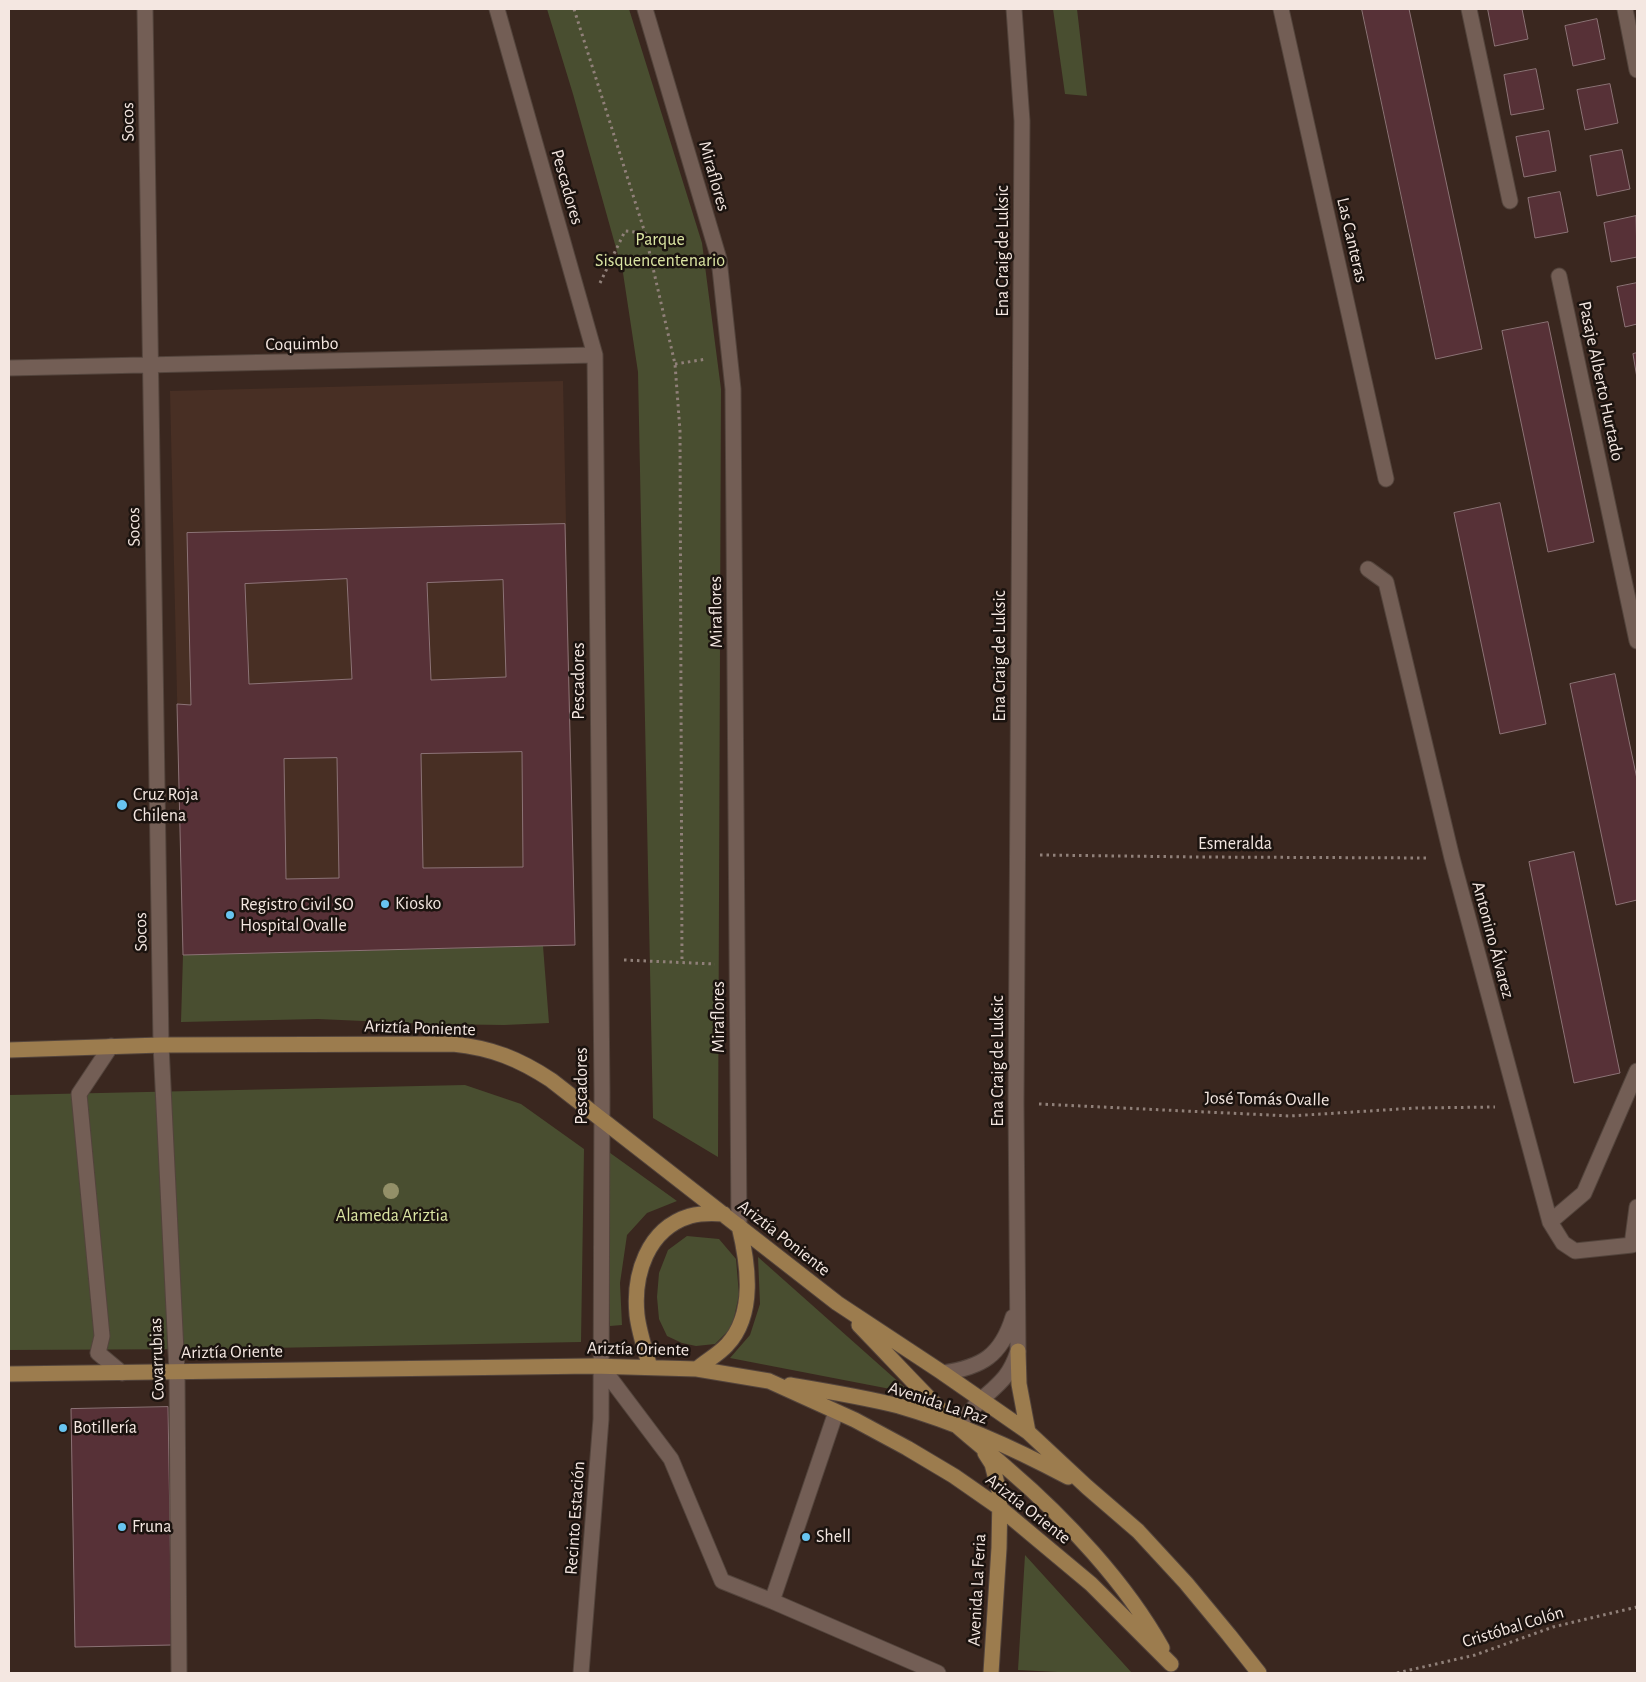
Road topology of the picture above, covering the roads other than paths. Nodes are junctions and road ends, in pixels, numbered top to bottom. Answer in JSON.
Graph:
{"nodes":[{"id":1,"x":145,"y":9,"type":"edge"},
{"id":2,"x":497,"y":9,"type":"edge"},
{"id":3,"x":645,"y":9,"type":"edge"},
{"id":4,"x":1014,"y":9,"type":"edge"},
{"id":5,"x":1281,"y":9,"type":"edge"},
{"id":6,"x":1469,"y":9,"type":"edge"},
{"id":7,"x":1625,"y":9,"type":"edge"},
{"id":8,"x":1637,"y":70,"type":"edge"},
{"id":9,"x":1510,"y":201,"type":"dead end"},
{"id":10,"x":1559,"y":276,"type":"dead end"},
{"id":11,"x":595,"y":355,"type":"junction"},
{"id":12,"x":150,"y":366,"type":"junction"},
{"id":13,"x":9,"y":368,"type":"edge"},
{"id":14,"x":1386,"y":479,"type":"dead end"},
{"id":15,"x":1368,"y":569,"type":"dead end"},
{"id":16,"x":1637,"y":641,"type":"edge"},
{"id":17,"x":161,"y":1045,"type":"junction"},
{"id":18,"x":111,"y":1046,"type":"junction"},
{"id":19,"x":9,"y":1050,"type":"edge"},
{"id":20,"x":1637,"y":1071,"type":"edge"},
{"id":21,"x":601,"y":1119,"type":"junction"},
{"id":22,"x":1637,"y":1207,"type":"edge"},
{"id":23,"x":724,"y":1214,"type":"junction"},
{"id":24,"x":1550,"y":1222,"type":"junction"},
{"id":25,"x":739,"y":1226,"type":"junction"},
{"id":26,"x":1634,"y":1251,"type":"edge"},
{"id":27,"x":837,"y":1303,"type":"junction"},
{"id":28,"x":1016,"y":1303,"type":"junction"},
{"id":29,"x":1018,"y":1351,"type":"junction"},
{"id":30,"x":601,"y":1366,"type":"junction"},
{"id":31,"x":650,"y":1367,"type":"junction"},
{"id":32,"x":697,"y":1369,"type":"junction"},
{"id":33,"x":177,"y":1372,"type":"junction"},
{"id":34,"x":122,"y":1373,"type":"junction"},
{"id":35,"x":943,"y":1373,"type":"junction"},
{"id":36,"x":9,"y":1374,"type":"edge"},
{"id":37,"x":769,"y":1381,"type":"junction"},
{"id":38,"x":981,"y":1400,"type":"junction"},
{"id":39,"x":836,"y":1412,"type":"junction"},
{"id":40,"x":957,"y":1425,"type":"junction"},
{"id":41,"x":1028,"y":1432,"type":"junction"},
{"id":42,"x":983,"y":1448,"type":"junction"},
{"id":43,"x":1086,"y":1487,"type":"junction"},
{"id":44,"x":1000,"y":1508,"type":"junction"},
{"id":45,"x":772,"y":1600,"type":"junction"},
{"id":46,"x":1174,"y":1669,"type":"edge"},
{"id":47,"x":179,"y":1673,"type":"edge"},
{"id":48,"x":581,"y":1673,"type":"edge"},
{"id":49,"x":938,"y":1673,"type":"edge"},
{"id":50,"x":991,"y":1673,"type":"edge"},
{"id":51,"x":1259,"y":1673,"type":"edge"}],
"edges":[{"from":1,"to":12,"type":"street","name":"Socos"},
{"from":2,"to":11,"type":"street","name":"Pescadores"},
{"from":3,"to":25,"type":"street","name":"Miraflores"},
{"from":4,"to":28,"type":"street","name":"Ena Craig de Luksic"},
{"from":5,"to":14,"type":"street","name":"Las Canteras"},
{"from":6,"to":9,"type":"street"},
{"from":7,"to":8,"type":"street"},
{"from":10,"to":16,"type":"street","name":"Pasaje Alberto Hurtado"},
{"from":11,"to":12,"type":"street","name":"Coquimbo"},
{"from":11,"to":21,"type":"street","name":"Pescadores"},
{"from":12,"to":13,"type":"street","name":"Coquimbo"},
{"from":12,"to":17,"type":"street","name":"Socos"},
{"from":15,"to":24,"type":"street","name":"Antonino Álvarez"},
{"from":17,"to":18,"type":"main road","name":"Ariztía Poniente"},
{"from":17,"to":21,"type":"main road","name":"Ariztía Poniente"},
{"from":17,"to":33,"type":"street","name":"Covarrubias"},
{"from":18,"to":19,"type":"main road","name":"Ariztía Poniente"},
{"from":18,"to":34,"type":"street"},
{"from":20,"to":24,"type":"street"},
{"from":21,"to":23,"type":"main road","name":"Ariztía Poniente"},
{"from":21,"to":30,"type":"street","name":"Pescadores"},
{"from":22,"to":26,"type":"street"},
{"from":23,"to":25,"type":"main road","name":"Ariztía Poniente"},
{"from":23,"to":31,"type":"main road"},
{"from":24,"to":26,"type":"street","name":"Antonino Álvarez"},
{"from":25,"to":27,"type":"main road","name":"Ariztía Poniente"},
{"from":25,"to":32,"type":"main road"},
{"from":27,"to":35,"type":"main road","name":"Avenida La Paz"},
{"from":27,"to":40,"type":"main road"},
{"from":28,"to":29,"type":"street","name":"Ena Craig de Luksic"},
{"from":28,"to":35,"type":"street","name":"Ena Craig de Luksic"},
{"from":29,"to":38,"type":"street","name":"Ena Craig de Luksic"},
{"from":29,"to":41,"type":"main road"},
{"from":30,"to":31,"type":"main road","name":"Ariztía Oriente"},
{"from":30,"to":33,"type":"main road","name":"Ariztía Oriente"},
{"from":30,"to":45,"type":"street"},
{"from":30,"to":48,"type":"street","name":"Recinto Estación"},
{"from":31,"to":32,"type":"main road","name":"Ariztía Oriente"},
{"from":32,"to":37,"type":"main road","name":"Ariztía Oriente"},
{"from":33,"to":34,"type":"main road","name":"Ariztía Oriente"},
{"from":33,"to":47,"type":"street","name":"Covarrubias"},
{"from":34,"to":36,"type":"main road","name":"Ariztía Oriente"},
{"from":35,"to":38,"type":"main road","name":"Avenida La Paz"},
{"from":37,"to":39,"type":"main road","name":"Ariztía Oriente"},
{"from":37,"to":40,"type":"main road","name":"Avenida La Paz"},
{"from":38,"to":40,"type":"street","name":"Ena Craig de Luksic"},
{"from":38,"to":41,"type":"main road","name":"Avenida La Paz"},
{"from":39,"to":44,"type":"main road","name":"Ariztía Oriente"},
{"from":39,"to":45,"type":"street"},
{"from":40,"to":42,"type":"main road"},
{"from":40,"to":43,"type":"main road","name":"Avenida La Paz"},
{"from":41,"to":43,"type":"main road","name":"Avenida La Paz"},
{"from":42,"to":44,"type":"main road","name":"Avenida La Feria"},
{"from":42,"to":46,"type":"main road"},
{"from":43,"to":51,"type":"main road","name":"Avenida La Paz"},
{"from":44,"to":46,"type":"main road","name":"Ariztía Oriente"},
{"from":44,"to":50,"type":"main road","name":"Avenida La Feria"},
{"from":45,"to":49,"type":"street"}]}
